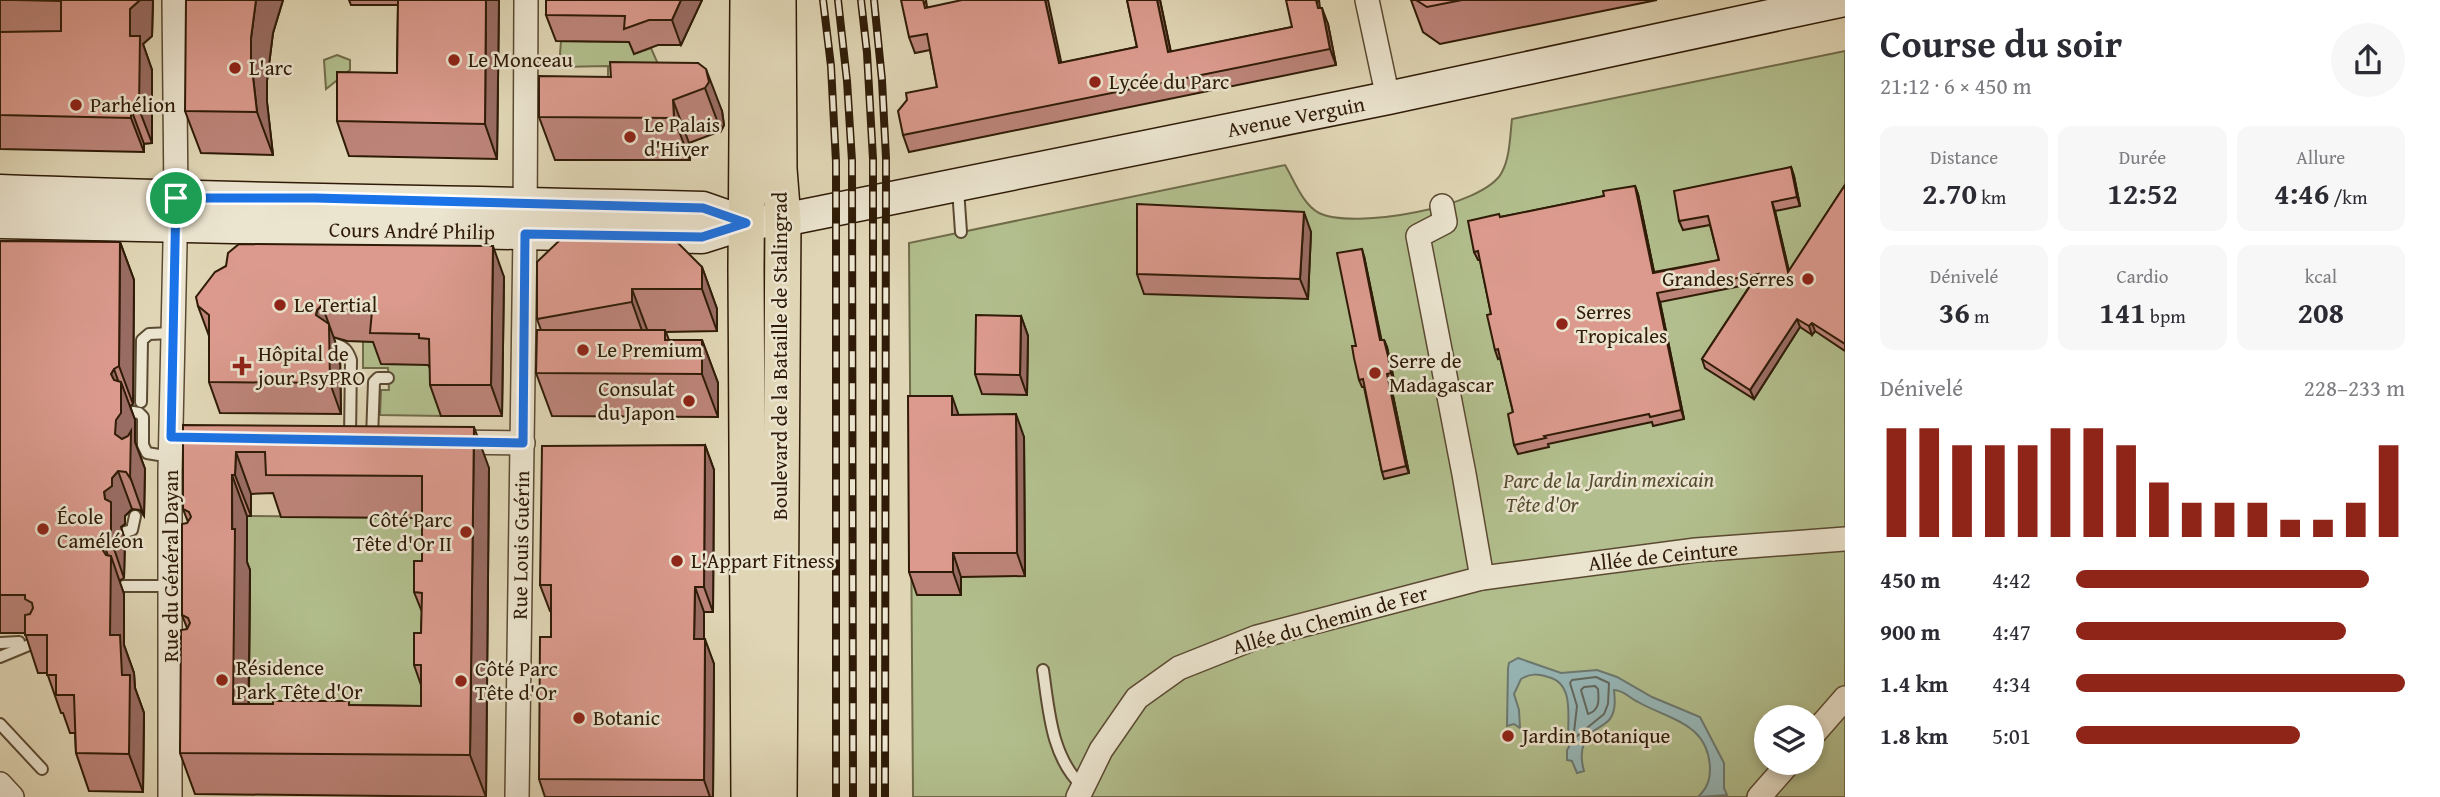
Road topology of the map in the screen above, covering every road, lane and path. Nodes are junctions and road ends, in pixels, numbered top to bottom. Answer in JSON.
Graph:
{"nodes":[{"id":1,"x":174,"y":0,"type":"edge"},
{"id":2,"x":526,"y":0,"type":"edge"},
{"id":3,"x":748,"y":0,"type":"edge"},
{"id":4,"x":778,"y":0,"type":"edge"},
{"id":5,"x":1367,"y":0,"type":"edge"},
{"id":6,"x":1844,"y":0,"type":"edge"},
{"id":7,"x":1388,"y":98,"type":"junction"},
{"id":8,"x":958,"y":185,"type":"junction"},
{"id":9,"x":0,"y":191,"type":"edge"},
{"id":10,"x":1442,"y":206,"type":"dead end"},
{"id":11,"x":175,"y":212,"type":"junction"},
{"id":12,"x":525,"y":218,"type":"junction"},
{"id":13,"x":783,"y":220,"type":"junction"},
{"id":14,"x":0,"y":222,"type":"edge"},
{"id":15,"x":746,"y":223,"type":"junction"},
{"id":16,"x":961,"y":232,"type":"dead end"},
{"id":17,"x":173,"y":333,"type":"junction"},
{"id":18,"x":335,"y":344,"type":"dead end"},
{"id":19,"x":388,"y":378,"type":"dead end"},
{"id":20,"x":141,"y":402,"type":"dead end"},
{"id":21,"x":133,"y":412,"type":"dead end"},
{"id":22,"x":327,"y":440,"type":"edge"},
{"id":23,"x":372,"y":441,"type":"junction"},
{"id":24,"x":430,"y":442,"type":"edge"},
{"id":25,"x":177,"y":444,"type":"junction"},
{"id":26,"x":527,"y":454,"type":"junction"},
{"id":27,"x":135,"y":516,"type":"dead end"},
{"id":28,"x":125,"y":532,"type":"dead end"},
{"id":29,"x":1845,"y":539,"type":"edge"},
{"id":30,"x":1482,"y":578,"type":"junction"},
{"id":31,"x":124,"y":586,"type":"dead end"},
{"id":32,"x":171,"y":586,"type":"junction"},
{"id":33,"x":19,"y":642,"type":"dead end"},
{"id":34,"x":0,"y":643,"type":"edge"},
{"id":35,"x":38,"y":645,"type":"edge"},
{"id":36,"x":0,"y":657,"type":"edge"},
{"id":37,"x":1043,"y":670,"type":"dead end"},
{"id":38,"x":1845,"y":698,"type":"edge"},
{"id":39,"x":1824,"y":722,"type":"edge"},
{"id":40,"x":0,"y":724,"type":"edge"},
{"id":41,"x":42,"y":769,"type":"dead end"},
{"id":42,"x":1778,"y":775,"type":"edge"},
{"id":43,"x":0,"y":784,"type":"edge"},
{"id":44,"x":1080,"y":792,"type":"edge"},
{"id":45,"x":12,"y":797,"type":"edge"},
{"id":46,"x":170,"y":797,"type":"edge"},
{"id":47,"x":517,"y":797,"type":"edge"},
{"id":48,"x":749,"y":797,"type":"edge"},
{"id":49,"x":779,"y":797,"type":"edge"},
{"id":50,"x":1759,"y":797,"type":"edge"}],
"edges":[{"from":1,"to":11,"type":"street","name":"Rue du Général Dayan"},
{"from":2,"to":12,"type":"street","name":"Rue Louis Guérin"},
{"from":3,"to":15,"type":"main road","name":"Boulevard de la Bataille de Stalingrad"},
{"from":4,"to":13,"type":"main road","name":"Boulevard de la Bataille de Stalingrad"},
{"from":5,"to":7,"type":"street"},
{"from":6,"to":7,"type":"main road","name":"Avenue Verguin"},
{"from":7,"to":8,"type":"main road","name":"Avenue Verguin"},
{"from":8,"to":13,"type":"main road","name":"Avenue Verguin"},
{"from":8,"to":16,"type":"lane"},
{"from":9,"to":11,"type":"main road","name":"Cours André Philip"},
{"from":10,"to":30,"type":"street"},
{"from":11,"to":12,"type":"main road","name":"Cours André Philip"},
{"from":11,"to":14,"type":"main road","name":"Cours André Philip"},
{"from":11,"to":17,"type":"street","name":"Rue du Général Dayan"},
{"from":12,"to":15,"type":"main road","name":"Cours André Philip"},
{"from":12,"to":26,"type":"street","name":"Rue Louis Guérin"},
{"from":13,"to":15,"type":"main road","name":"Avenue Verguin"},
{"from":13,"to":49,"type":"main road","name":"Boulevard de la Bataille de Stalingrad"},
{"from":15,"to":48,"type":"main road","name":"Boulevard de la Bataille de Stalingrad"},
{"from":17,"to":20,"type":"lane"},
{"from":17,"to":25,"type":"street","name":"Rue du Général Dayan"},
{"from":18,"to":23,"type":"lane"},
{"from":19,"to":23,"type":"lane"},
{"from":21,"to":25,"type":"lane"},
{"from":22,"to":23,"type":"street"},
{"from":24,"to":26,"type":"street"},
{"from":25,"to":32,"type":"street","name":"Rue du Général Dayan"},
{"from":26,"to":47,"type":"street","name":"Rue Louis Guérin"},
{"from":27,"to":28,"type":"lane"},
{"from":29,"to":30,"type":"street","name":"Allée de Ceinture"},
{"from":30,"to":44,"type":"street","name":"Allée du Chemin de Fer"},
{"from":31,"to":32,"type":"lane"},
{"from":32,"to":46,"type":"street","name":"Rue du Général Dayan"},
{"from":33,"to":34,"type":"lane"},
{"from":35,"to":36,"type":"lane"},
{"from":37,"to":44,"type":"lane"},
{"from":38,"to":39,"type":"street"},
{"from":40,"to":41,"type":"lane"},
{"from":42,"to":50,"type":"street"},
{"from":43,"to":45,"type":"street"}]}
